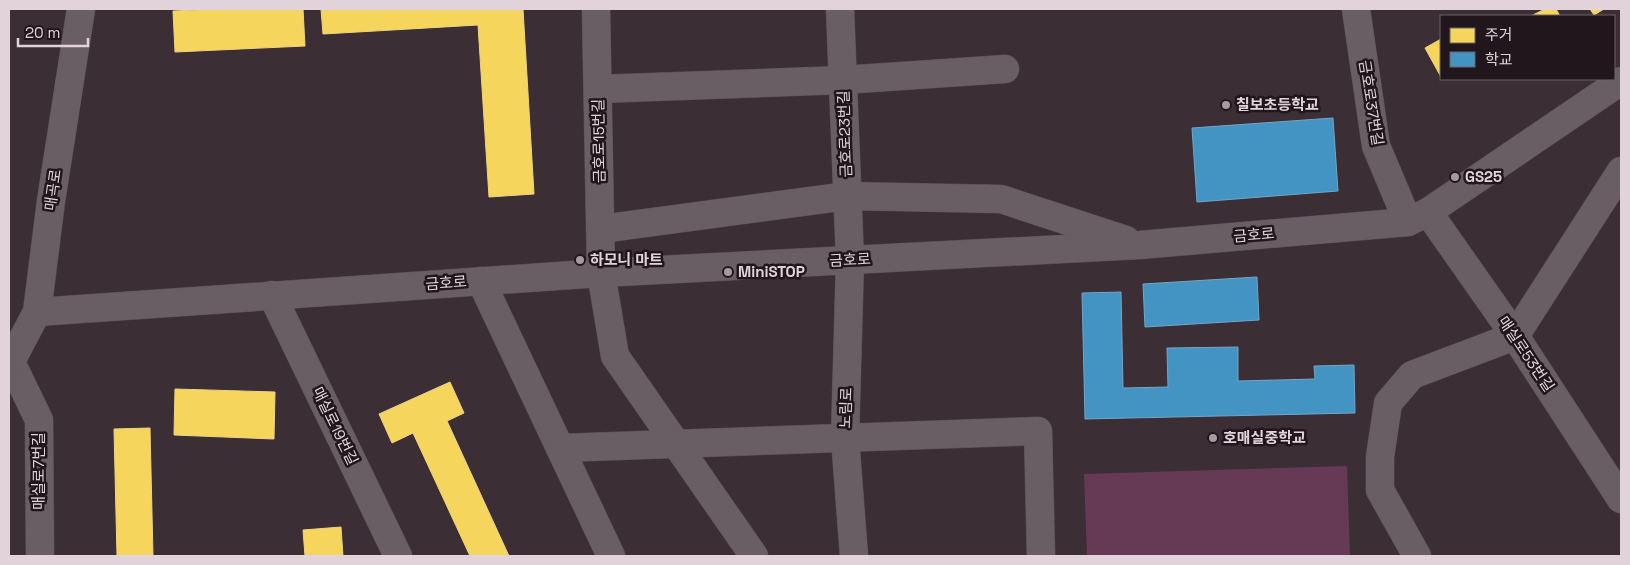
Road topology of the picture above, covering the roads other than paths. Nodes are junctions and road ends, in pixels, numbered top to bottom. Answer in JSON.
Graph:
{"nodes":[{"id":1,"x":81,"y":9,"type":"edge"},
{"id":2,"x":596,"y":9,"type":"edge"},
{"id":3,"x":840,"y":9,"type":"edge"},
{"id":4,"x":1356,"y":9,"type":"edge"},
{"id":5,"x":1004,"y":69,"type":"dead end"},
{"id":6,"x":843,"y":80,"type":"junction"},
{"id":7,"x":1621,"y":81,"type":"edge"},
{"id":8,"x":598,"y":89,"type":"junction"},
{"id":9,"x":1621,"y":171,"type":"edge"},
{"id":10,"x":848,"y":196,"type":"junction"},
{"id":11,"x":1418,"y":217,"type":"junction"},
{"id":12,"x":601,"y":229,"type":"junction"},
{"id":13,"x":1140,"y":245,"type":"junction"},
{"id":14,"x":850,"y":260,"type":"junction"},
{"id":15,"x":601,"y":273,"type":"junction"},
{"id":16,"x":482,"y":281,"type":"junction"},
{"id":17,"x":272,"y":295,"type":"junction"},
{"id":18,"x":37,"y":312,"type":"junction"},
{"id":19,"x":1515,"y":336,"type":"junction"},
{"id":20,"x":10,"y":364,"type":"edge"},
{"id":21,"x":845,"y":438,"type":"junction"},
{"id":22,"x":675,"y":444,"type":"junction"},
{"id":23,"x":560,"y":448,"type":"junction"},
{"id":24,"x":1621,"y":499,"type":"edge"},
{"id":25,"x":40,"y":556,"type":"edge"},
{"id":26,"x":398,"y":556,"type":"edge"},
{"id":27,"x":610,"y":556,"type":"edge"},
{"id":28,"x":754,"y":556,"type":"edge"},
{"id":29,"x":854,"y":556,"type":"edge"},
{"id":30,"x":1041,"y":556,"type":"edge"},
{"id":31,"x":1417,"y":556,"type":"edge"}],
"edges":[{"from":1,"to":18,"type":"street","name":"매곡로"},
{"from":2,"to":8,"type":"street","name":"금호로15번길"},
{"from":3,"to":6,"type":"street","name":"금호로23번길"},
{"from":4,"to":11,"type":"street","name":"금호로37번길"},
{"from":5,"to":6,"type":"street"},
{"from":6,"to":8,"type":"street"},
{"from":6,"to":10,"type":"street","name":"금호로23번길"},
{"from":7,"to":11,"type":"street","name":"금호로"},
{"from":8,"to":12,"type":"street","name":"금호로15번길"},
{"from":9,"to":19,"type":"street"},
{"from":10,"to":12,"type":"street"},
{"from":10,"to":13,"type":"street"},
{"from":10,"to":14,"type":"street","name":"금호로23번길"},
{"from":11,"to":13,"type":"street","name":"금호로"},
{"from":11,"to":19,"type":"street","name":"매실로53번길"},
{"from":12,"to":15,"type":"street","name":"금호로15번길"},
{"from":13,"to":14,"type":"street","name":"금호로"},
{"from":14,"to":15,"type":"street","name":"금호로"},
{"from":14,"to":21,"type":"street","name":"노림로"},
{"from":15,"to":16,"type":"street","name":"금호로"},
{"from":15,"to":22,"type":"street","name":"금호로15번길"},
{"from":16,"to":17,"type":"street","name":"금호로"},
{"from":16,"to":23,"type":"street"},
{"from":17,"to":18,"type":"street","name":"금호로"},
{"from":17,"to":26,"type":"street","name":"매실로19번길"},
{"from":18,"to":20,"type":"street","name":"매곡로"},
{"from":19,"to":24,"type":"street","name":"매실로53번길"},
{"from":19,"to":31,"type":"street"},
{"from":20,"to":25,"type":"street","name":"매실로7번길"},
{"from":21,"to":22,"type":"street"},
{"from":21,"to":29,"type":"street","name":"노림로"},
{"from":21,"to":30,"type":"street"},
{"from":22,"to":23,"type":"street"},
{"from":22,"to":28,"type":"street","name":"금호로15번길"},
{"from":23,"to":27,"type":"street"}]}
